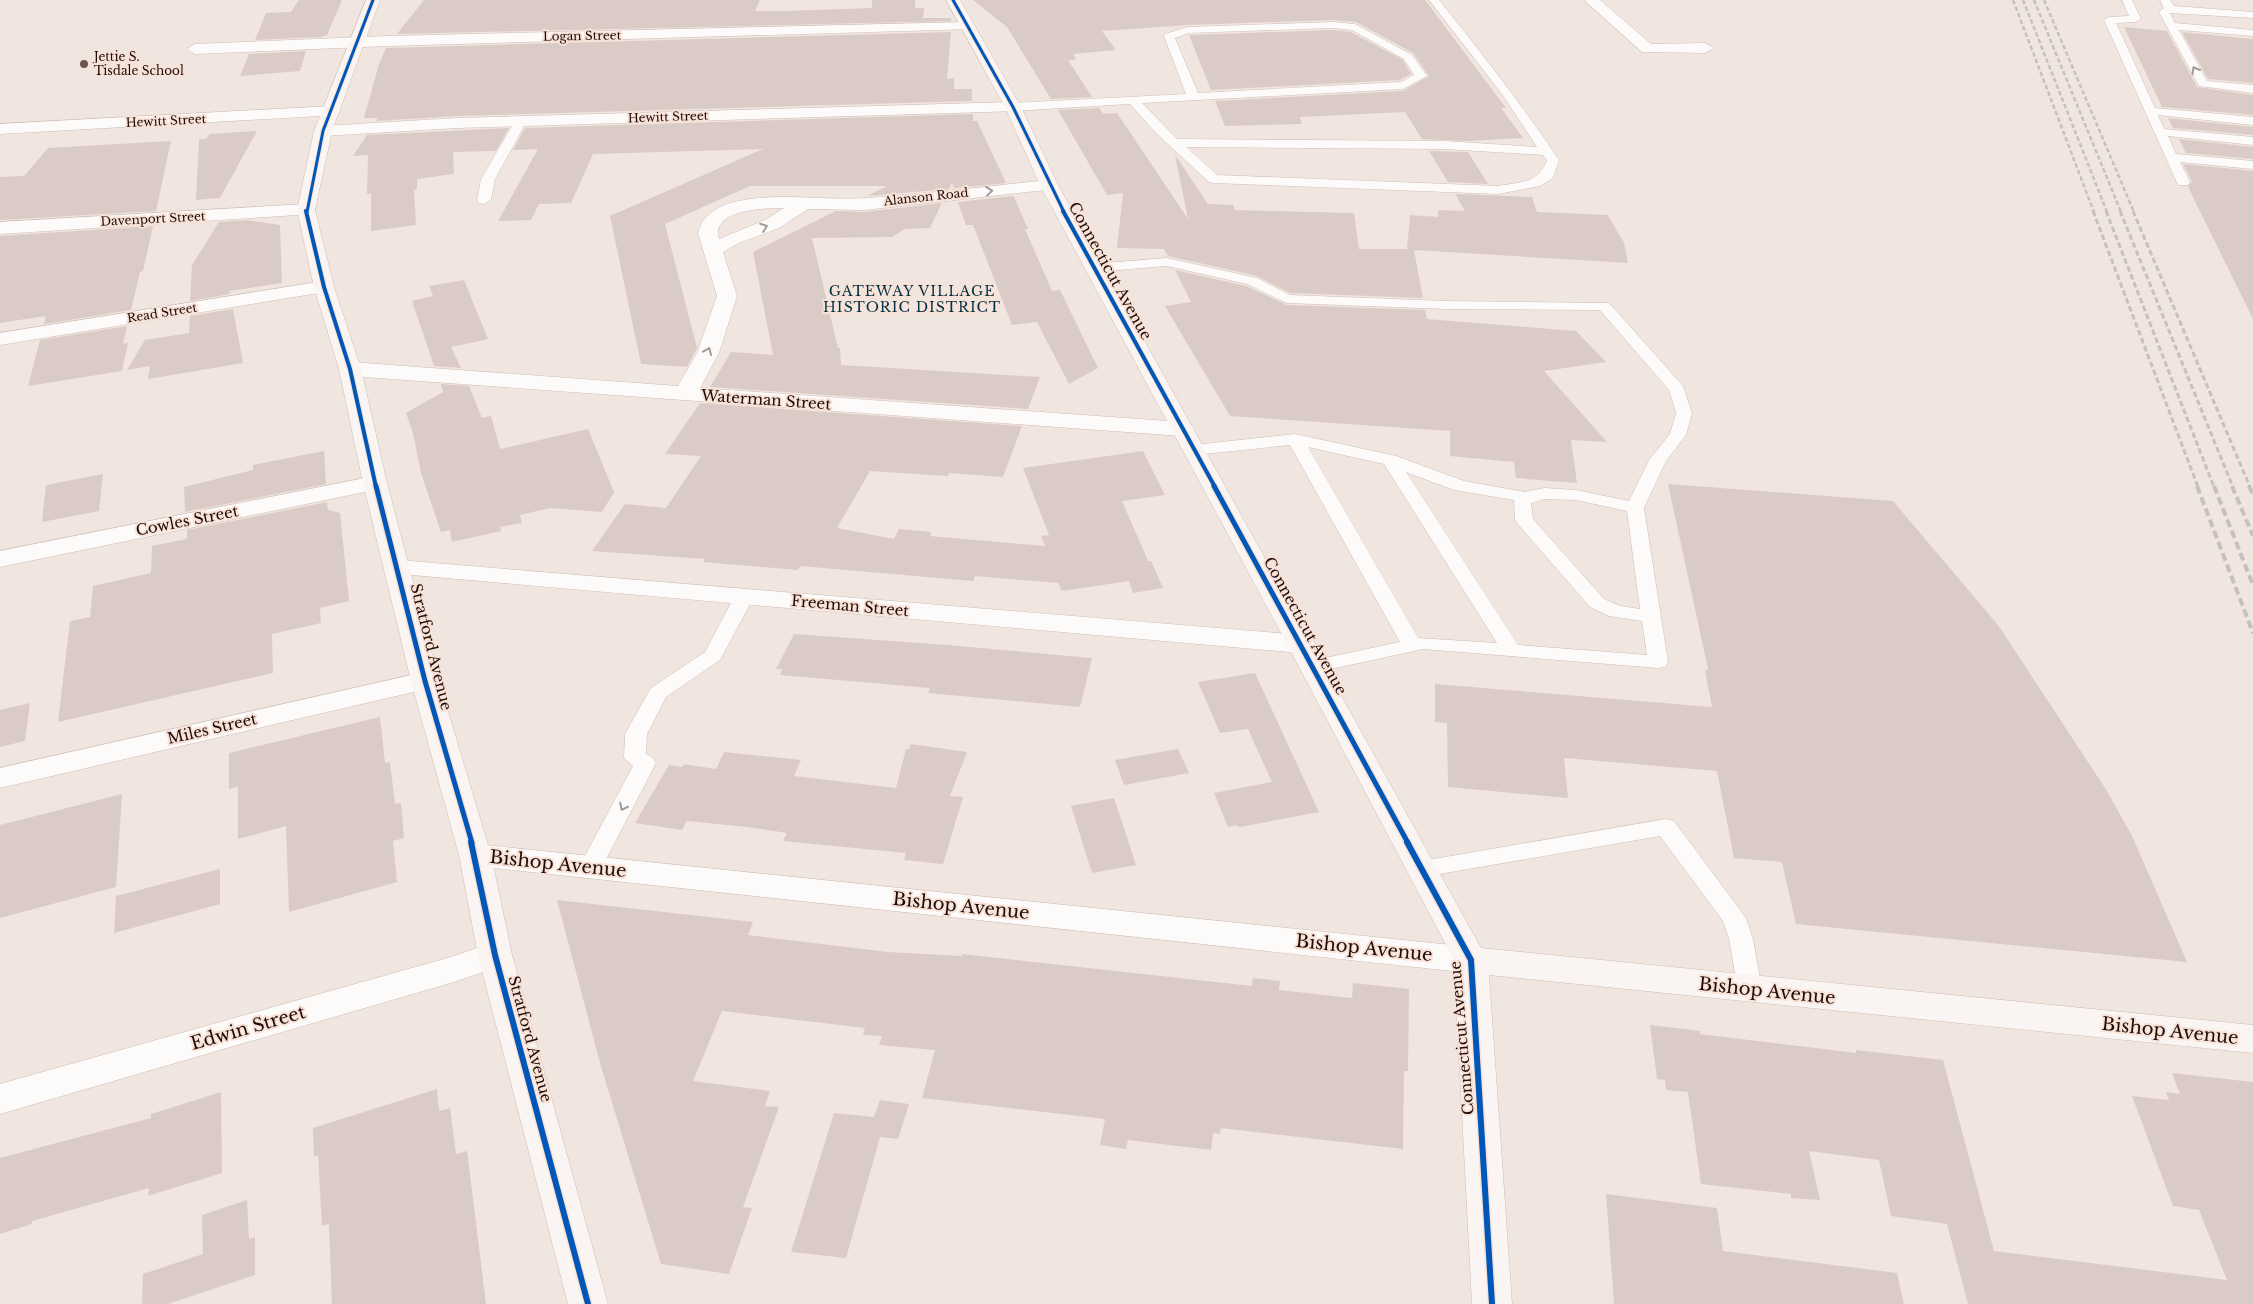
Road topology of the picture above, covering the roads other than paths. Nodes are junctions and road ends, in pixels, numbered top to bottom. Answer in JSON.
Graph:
{"nodes":[{"id":1,"x":372,"y":0,"type":"edge"},
{"id":2,"x":953,"y":0,"type":"edge"},
{"id":3,"x":1434,"y":0,"type":"edge"},
{"id":4,"x":1591,"y":0,"type":"edge"},
{"id":5,"x":2127,"y":0,"type":"edge"},
{"id":6,"x":2168,"y":4,"type":"edge"},
{"id":7,"x":2253,"y":15,"type":"edge"},
{"id":8,"x":968,"y":26,"type":"junction"},
{"id":9,"x":2170,"y":26,"type":"junction"},
{"id":10,"x":2253,"y":33,"type":"edge"},
{"id":11,"x":358,"y":42,"type":"junction"},
{"id":12,"x":1705,"y":48,"type":"dead end"},
{"id":13,"x":195,"y":49,"type":"dead end"},
{"id":14,"x":2253,"y":89,"type":"edge"},
{"id":15,"x":1194,"y":96,"type":"junction"},
{"id":16,"x":1132,"y":99,"type":"junction"},
{"id":17,"x":1013,"y":107,"type":"junction"},
{"id":18,"x":2150,"y":111,"type":"junction"},
{"id":19,"x":327,"y":121,"type":"junction"},
{"id":20,"x":521,"y":121,"type":"junction"},
{"id":21,"x":2253,"y":121,"type":"edge"},
{"id":22,"x":0,"y":130,"type":"edge"},
{"id":23,"x":2160,"y":132,"type":"junction"},
{"id":24,"x":2253,"y":141,"type":"edge"},
{"id":25,"x":1174,"y":142,"type":"junction"},
{"id":26,"x":1547,"y":151,"type":"junction"},
{"id":27,"x":2171,"y":157,"type":"junction"},
{"id":28,"x":2253,"y":165,"type":"edge"},
{"id":29,"x":2183,"y":182,"type":"dead end"},
{"id":30,"x":1048,"y":185,"type":"junction"},
{"id":31,"x":484,"y":200,"type":"dead end"},
{"id":32,"x":804,"y":203,"type":"junction"},
{"id":33,"x":306,"y":210,"type":"junction"},
{"id":34,"x":0,"y":228,"type":"edge"},
{"id":35,"x":713,"y":250,"type":"junction"},
{"id":36,"x":1094,"y":268,"type":"junction"},
{"id":37,"x":324,"y":287,"type":"junction"},
{"id":38,"x":0,"y":339,"type":"edge"},
{"id":39,"x":350,"y":369,"type":"junction"},
{"id":40,"x":684,"y":394,"type":"junction"},
{"id":41,"x":1295,"y":439,"type":"junction"},
{"id":42,"x":1188,"y":440,"type":"junction"},
{"id":43,"x":1390,"y":460,"type":"junction"},
{"id":44,"x":374,"y":483,"type":"junction"},
{"id":45,"x":1526,"y":497,"type":"junction"},
{"id":46,"x":1635,"y":508,"type":"junction"},
{"id":47,"x":0,"y":558,"type":"edge"},
{"id":48,"x":398,"y":568,"type":"junction"},
{"id":49,"x":744,"y":597,"type":"junction"},
{"id":50,"x":1652,"y":615,"type":"junction"},
{"id":51,"x":1412,"y":645,"type":"junction"},
{"id":52,"x":1512,"y":651,"type":"junction"},
{"id":53,"x":1307,"y":655,"type":"junction"},
{"id":54,"x":425,"y":681,"type":"junction"},
{"id":55,"x":0,"y":778,"type":"edge"},
{"id":56,"x":475,"y":855,"type":"junction"},
{"id":57,"x":591,"y":867,"type":"junction"},
{"id":58,"x":1422,"y":869,"type":"junction"},
{"id":59,"x":495,"y":955,"type":"junction"},
{"id":60,"x":1472,"y":960,"type":"junction"},
{"id":61,"x":1750,"y":990,"type":"junction"},
{"id":62,"x":2253,"y":1039,"type":"edge"},
{"id":63,"x":0,"y":1099,"type":"edge"},
{"id":64,"x":588,"y":1304,"type":"edge"},
{"id":65,"x":1492,"y":1304,"type":"edge"}],
"edges":[{"from":1,"to":11,"type":"main road","name":"Stratford Avenue"},
{"from":2,"to":8,"type":"main road","name":"Connecticut Avenue"},
{"from":3,"to":26,"type":"lane"},
{"from":4,"to":12,"type":"street"},
{"from":5,"to":18,"type":"lane"},
{"from":6,"to":7,"type":"lane"},
{"from":6,"to":9,"type":"lane"},
{"from":8,"to":11,"type":"street","name":"Logan Street"},
{"from":8,"to":17,"type":"main road","name":"Connecticut Avenue"},
{"from":9,"to":10,"type":"lane"},
{"from":14,"to":9,"type":"lane","one_way":true},
{"from":11,"to":13,"type":"street","name":"Logan Street"},
{"from":11,"to":19,"type":"main road","name":"Stratford Avenue"},
{"from":15,"to":15,"type":"lane"},
{"from":15,"to":16,"type":"lane"},
{"from":16,"to":17,"type":"lane"},
{"from":16,"to":25,"type":"lane"},
{"from":17,"to":20,"type":"street","name":"Hewitt Street"},
{"from":17,"to":30,"type":"main road","name":"Connecticut Avenue"},
{"from":18,"to":21,"type":"lane"},
{"from":18,"to":23,"type":"lane"},
{"from":19,"to":20,"type":"street","name":"Hewitt Street"},
{"from":19,"to":22,"type":"street","name":"Hewitt Street"},
{"from":19,"to":33,"type":"main road","name":"Stratford Avenue"},
{"from":20,"to":31,"type":"lane"},
{"from":23,"to":24,"type":"lane"},
{"from":23,"to":27,"type":"lane"},
{"from":25,"to":26,"type":"lane"},
{"from":25,"to":26,"type":"lane"},
{"from":27,"to":28,"type":"lane"},
{"from":27,"to":29,"type":"lane"},
{"from":32,"to":30,"type":"street","name":"Alanson Road","one_way":true},
{"from":30,"to":36,"type":"main road","name":"Connecticut Avenue"},
{"from":35,"to":32,"type":"street","one_way":true},
{"from":32,"to":35,"type":"street","name":"Alanson Road"},
{"from":33,"to":34,"type":"street","name":"Davenport Street"},
{"from":33,"to":37,"type":"main road","name":"Stratford Avenue"},
{"from":40,"to":35,"type":"street","name":"Alanson Road","one_way":true},
{"from":36,"to":42,"type":"main road","name":"Connecticut Avenue"},
{"from":36,"to":46,"type":"lane"},
{"from":37,"to":38,"type":"street","name":"Read Street"},
{"from":37,"to":39,"type":"main road","name":"Stratford Avenue"},
{"from":39,"to":40,"type":"street","name":"Waterman Street"},
{"from":39,"to":44,"type":"main road","name":"Stratford Avenue"},
{"from":40,"to":42,"type":"street","name":"Waterman Street"},
{"from":41,"to":42,"type":"lane"},
{"from":41,"to":43,"type":"lane"},
{"from":41,"to":51,"type":"lane"},
{"from":42,"to":53,"type":"main road","name":"Connecticut Avenue"},
{"from":43,"to":45,"type":"lane"},
{"from":43,"to":52,"type":"lane"},
{"from":44,"to":47,"type":"street","name":"Cowles Street"},
{"from":44,"to":48,"type":"main road","name":"Stratford Avenue"},
{"from":45,"to":46,"type":"lane"},
{"from":45,"to":50,"type":"lane"},
{"from":46,"to":50,"type":"lane"},
{"from":48,"to":49,"type":"street","name":"Freeman Street"},
{"from":48,"to":54,"type":"main road","name":"Stratford Avenue"},
{"from":49,"to":53,"type":"street","name":"Freeman Street"},
{"from":49,"to":57,"type":"lane","one_way":true},
{"from":50,"to":52,"type":"lane"},
{"from":51,"to":52,"type":"lane"},
{"from":51,"to":53,"type":"lane"},
{"from":53,"to":58,"type":"main road","name":"Connecticut Avenue"},
{"from":54,"to":55,"type":"street","name":"Miles Street"},
{"from":54,"to":56,"type":"main road","name":"Stratford Avenue"},
{"from":56,"to":57,"type":"street","name":"Bishop Avenue"},
{"from":56,"to":59,"type":"main road","name":"Stratford Avenue"},
{"from":57,"to":60,"type":"street","name":"Bishop Avenue"},
{"from":58,"to":60,"type":"main road","name":"Connecticut Avenue"},
{"from":58,"to":61,"type":"lane"},
{"from":59,"to":63,"type":"street","name":"Edwin Street"},
{"from":59,"to":64,"type":"main road","name":"Stratford Avenue"},
{"from":60,"to":61,"type":"main road","name":"Bishop Avenue"},
{"from":60,"to":65,"type":"main road","name":"Connecticut Avenue"},
{"from":61,"to":62,"type":"main road","name":"Bishop Avenue"}]}
